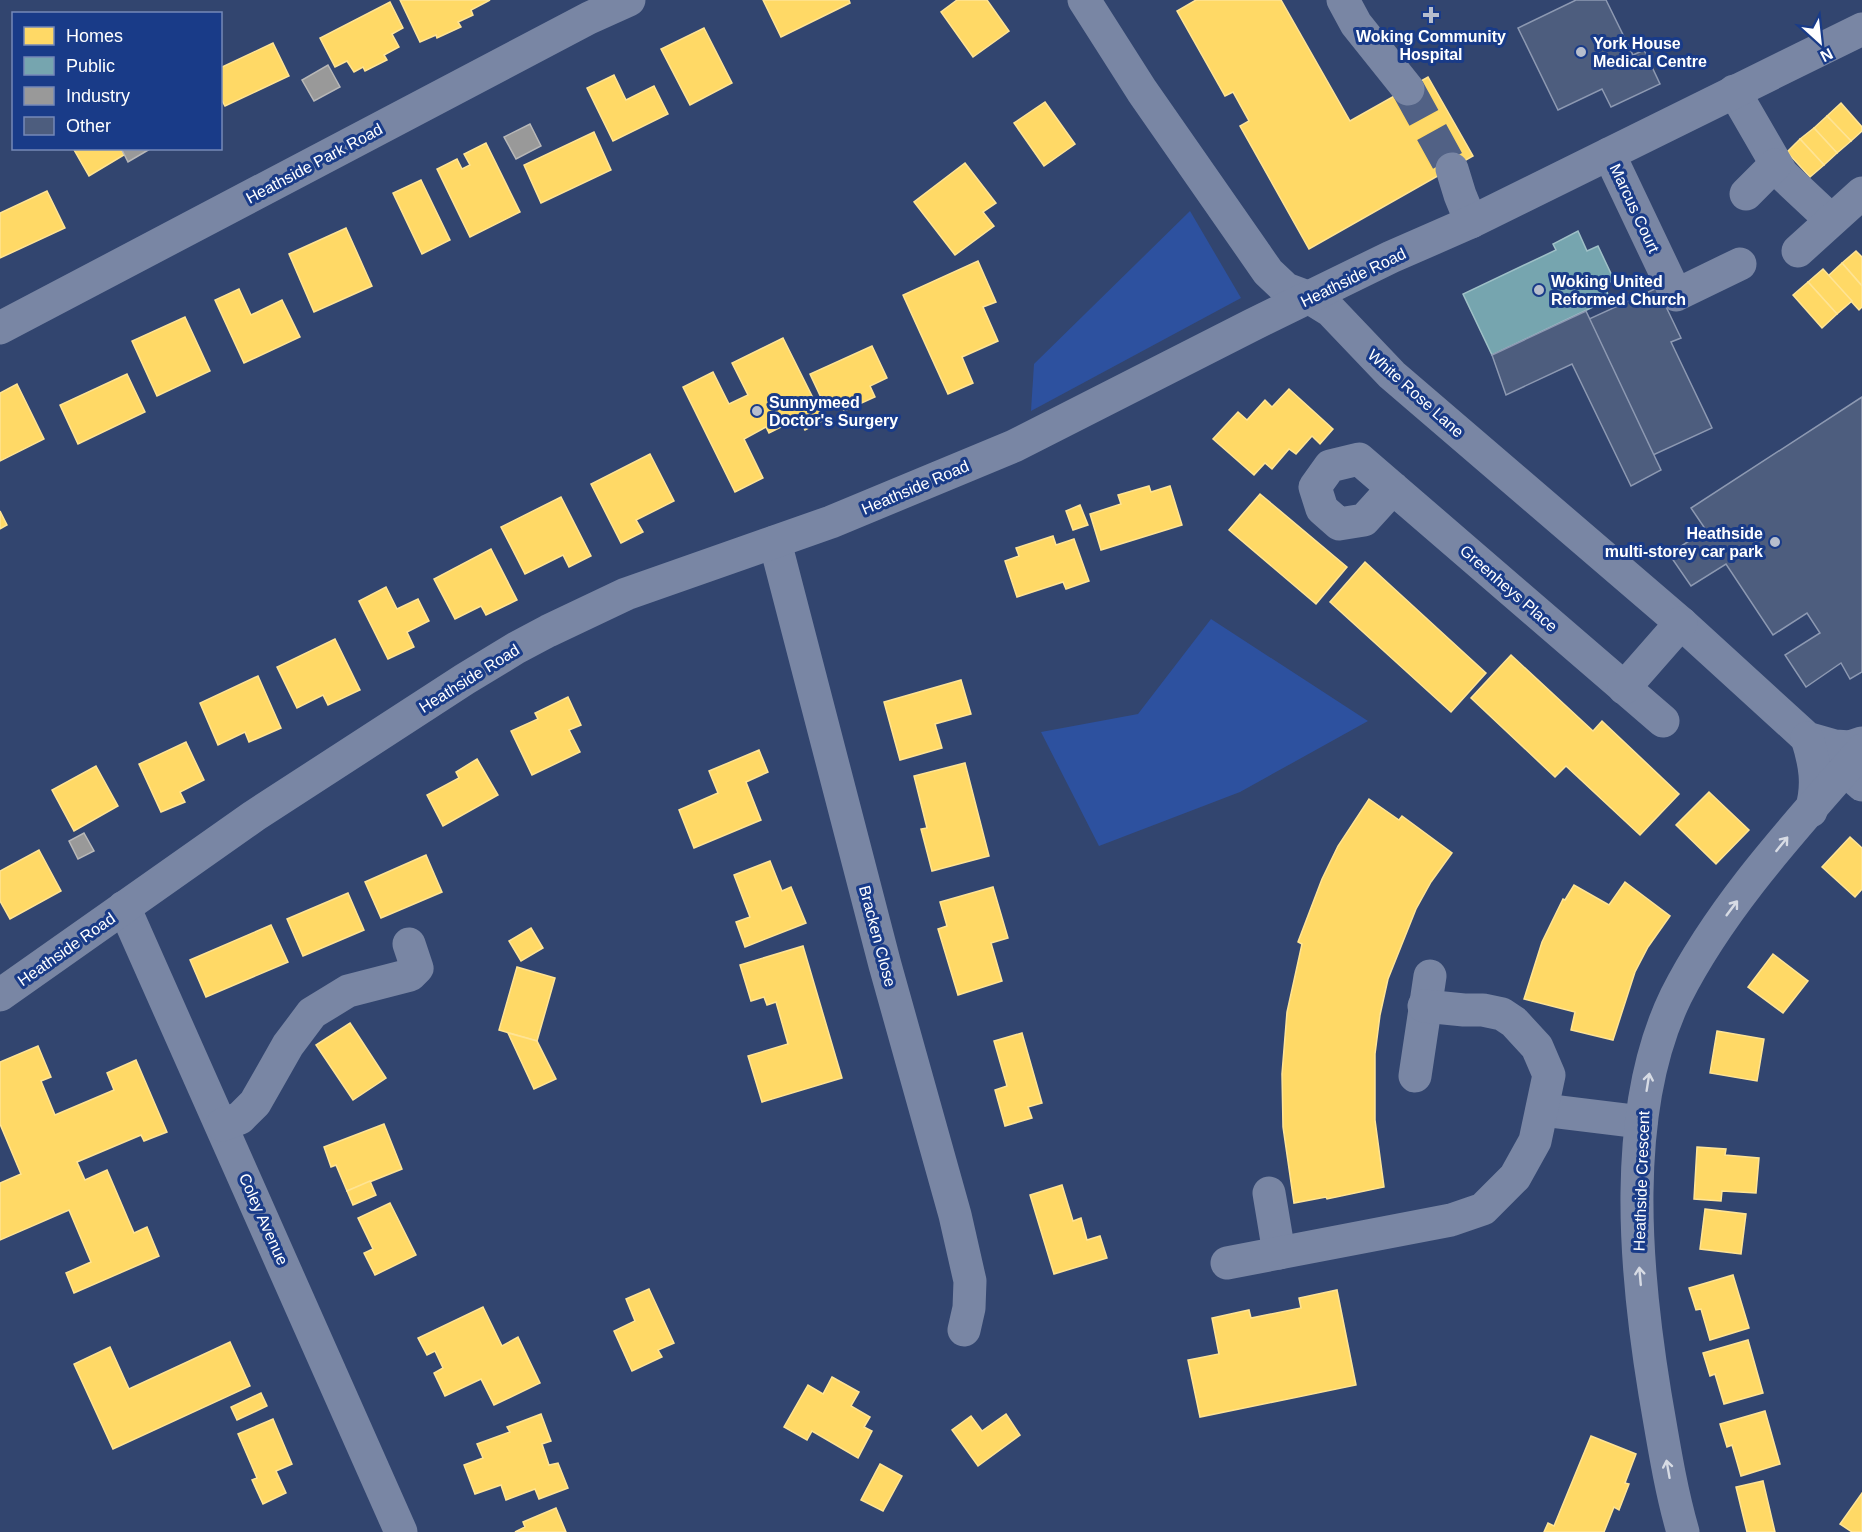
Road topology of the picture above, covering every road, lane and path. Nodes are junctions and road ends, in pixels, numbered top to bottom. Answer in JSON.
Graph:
{"nodes":[{"id":1,"x":629,"y":0,"type":"edge"},
{"id":2,"x":1084,"y":0,"type":"edge"},
{"id":3,"x":1343,"y":0,"type":"edge"},
{"id":4,"x":1862,"y":28,"type":"edge"},
{"id":5,"x":1408,"y":89,"type":"tunnel mouth"},
{"id":6,"x":1734,"y":91,"type":"junction"},
{"id":7,"x":1609,"y":154,"type":"junction"},
{"id":8,"x":1775,"y":165,"type":"junction"},
{"id":9,"x":1452,"y":169,"type":"tunnel mouth"},
{"id":10,"x":1862,"y":193,"type":"edge"},
{"id":11,"x":1746,"y":194,"type":"dead end"},
{"id":12,"x":1831,"y":220,"type":"junction"},
{"id":13,"x":1471,"y":222,"type":"junction"},
{"id":14,"x":1798,"y":251,"type":"dead end"},
{"id":15,"x":1740,"y":264,"type":"dead end"},
{"id":16,"x":1310,"y":298,"type":"junction"},
{"id":17,"x":0,"y":328,"type":"edge"},
{"id":18,"x":1393,"y":488,"type":"dead end"},
{"id":19,"x":775,"y":542,"type":"junction"},
{"id":20,"x":1681,"y":623,"type":"junction"},
{"id":21,"x":1624,"y":688,"type":"junction"},
{"id":22,"x":1663,"y":721,"type":"dead end"},
{"id":23,"x":1807,"y":738,"type":"junction"},
{"id":24,"x":1862,"y":743,"type":"edge"},
{"id":25,"x":1856,"y":769,"type":"edge"},
{"id":26,"x":1811,"y":811,"type":"junction"},
{"id":27,"x":124,"y":907,"type":"junction"},
{"id":28,"x":409,"y":944,"type":"dead end"},
{"id":29,"x":0,"y":995,"type":"edge"},
{"id":30,"x":1414,"y":1076,"type":"dead end"},
{"id":31,"x":1543,"y":1110,"type":"junction"},
{"id":32,"x":1641,"y":1122,"type":"junction"},
{"id":33,"x":222,"y":1125,"type":"junction"},
{"id":34,"x":1269,"y":1193,"type":"dead end"},
{"id":35,"x":1279,"y":1253,"type":"junction"},
{"id":36,"x":1227,"y":1263,"type":"dead end"},
{"id":37,"x":964,"y":1330,"type":"dead end"},
{"id":38,"x":1678,"y":1530,"type":"edge"},
{"id":39,"x":401,"y":1532,"type":"edge"}],
"edges":[{"from":1,"to":17,"type":"street","name":"Heathside Park Road"},
{"from":2,"to":16,"type":"street","name":"White Rose Lane"},
{"from":3,"to":5,"type":"street"},
{"from":4,"to":6,"type":"street","name":"Heathside Road"},
{"from":6,"to":7,"type":"street","name":"Heathside Road"},
{"from":6,"to":8,"type":"street"},
{"from":7,"to":13,"type":"street","name":"Heathside Road"},
{"from":7,"to":15,"type":"street","name":"Marcus Court"},
{"from":8,"to":11,"type":"street"},
{"from":8,"to":12,"type":"street"},
{"from":9,"to":13,"type":"street"},
{"from":10,"to":12,"type":"street"},
{"from":12,"to":14,"type":"street"},
{"from":13,"to":16,"type":"street","name":"Heathside Road"},
{"from":16,"to":19,"type":"street","name":"Heathside Road"},
{"from":16,"to":20,"type":"street","name":"White Rose Lane"},
{"from":18,"to":21,"type":"street","name":"Greenheys Place"},
{"from":19,"to":27,"type":"street","name":"Heathside Road"},
{"from":19,"to":37,"type":"street","name":"Bracken Close"},
{"from":20,"to":21,"type":"street"},
{"from":20,"to":23,"type":"street","name":"White Rose Lane"},
{"from":21,"to":22,"type":"street","name":"Greenheys Place"},
{"from":23,"to":24,"type":"street","name":"White Rose Lane"},
{"from":23,"to":26,"type":"street"},
{"from":25,"to":26,"type":"street","name":"Heathside Crescent"},
{"from":32,"to":26,"type":"street","name":"Heathside Crescent","one_way":true},
{"from":27,"to":29,"type":"street","name":"Heathside Road"},
{"from":27,"to":33,"type":"street","name":"Coley Avenue"},
{"from":28,"to":33,"type":"street"},
{"from":30,"to":31,"type":"street"},
{"from":31,"to":32,"type":"street"},
{"from":31,"to":35,"type":"street"},
{"from":38,"to":32,"type":"street","name":"Heathside Crescent","one_way":true},
{"from":33,"to":39,"type":"street","name":"Coley Avenue"},
{"from":34,"to":35,"type":"street"},
{"from":35,"to":36,"type":"street"}]}
